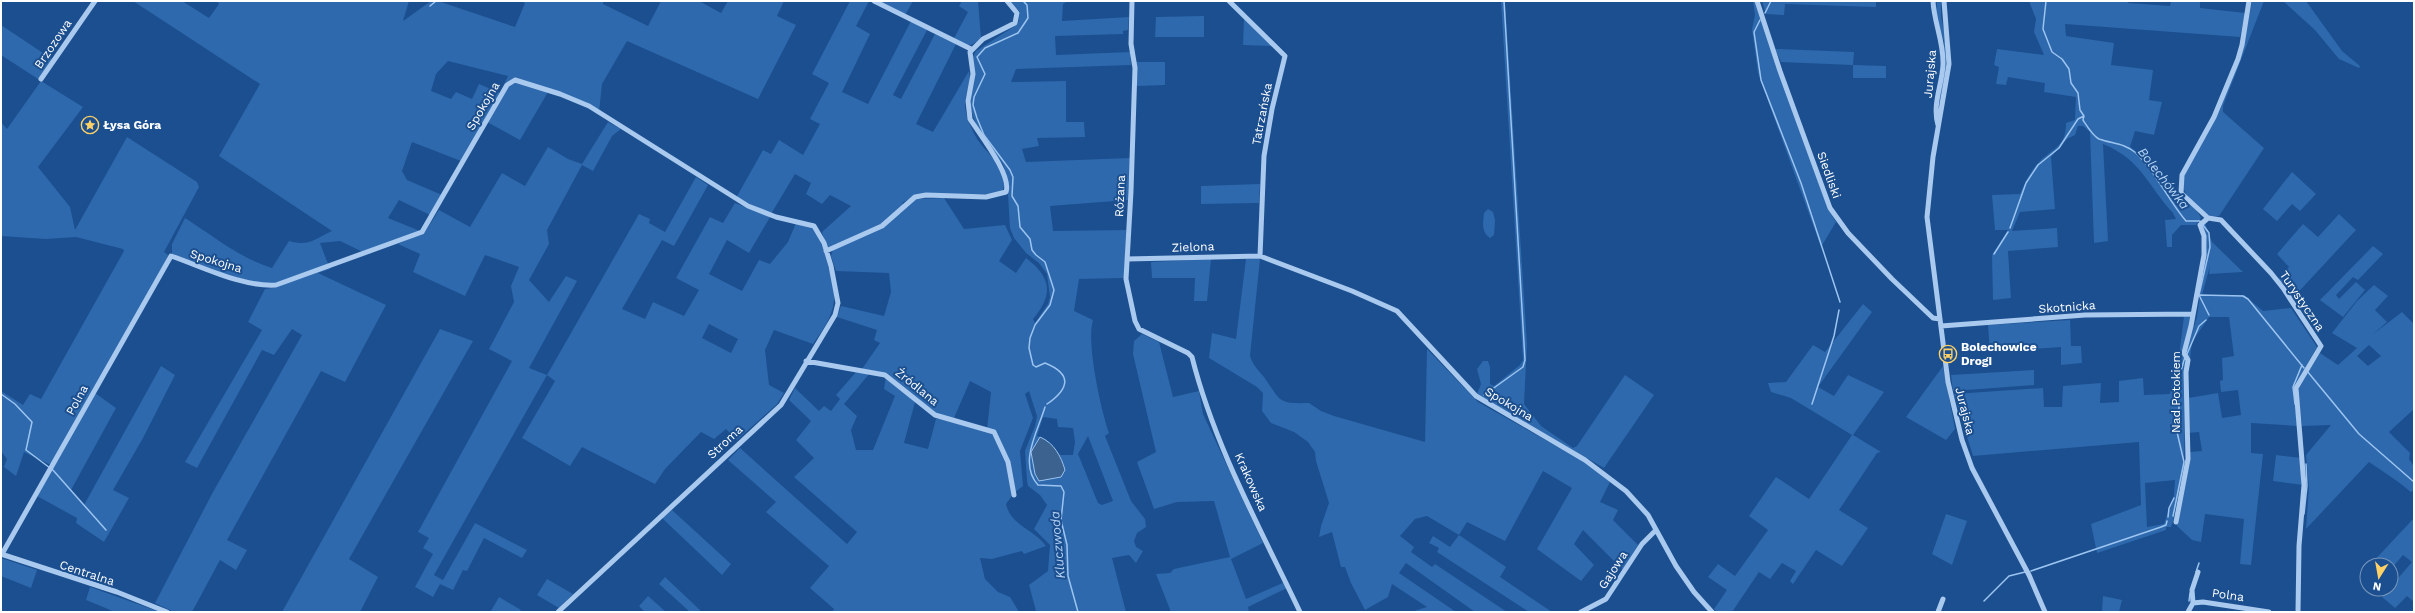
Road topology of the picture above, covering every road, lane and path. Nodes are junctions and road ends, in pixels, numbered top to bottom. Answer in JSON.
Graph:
{"nodes":[{"id":1,"x":95,"y":1,"type":"edge"},
{"id":2,"x":874,"y":1,"type":"edge"},
{"id":3,"x":1006,"y":1,"type":"edge"},
{"id":4,"x":1132,"y":1,"type":"edge"},
{"id":5,"x":1228,"y":1,"type":"edge"},
{"id":6,"x":1757,"y":1,"type":"edge"},
{"id":7,"x":1933,"y":1,"type":"edge"},
{"id":8,"x":1944,"y":1,"type":"edge"},
{"id":9,"x":2249,"y":1,"type":"edge"},
{"id":10,"x":971,"y":49,"type":"junction"},
{"id":11,"x":41,"y":79,"type":"dead end"},
{"id":12,"x":1939,"y":126,"type":"junction"},
{"id":13,"x":2205,"y":221,"type":"junction"},
{"id":14,"x":826,"y":251,"type":"junction"},
{"id":15,"x":171,"y":256,"type":"joint"},
{"id":16,"x":1260,"y":256,"type":"junction"},
{"id":17,"x":1127,"y":259,"type":"junction"},
{"id":18,"x":2194,"y":314,"type":"junction"},
{"id":19,"x":1940,"y":319,"type":"junction"},
{"id":20,"x":1941,"y":326,"type":"junction"},
{"id":21,"x":1192,"y":357,"type":"joint"},
{"id":22,"x":806,"y":361,"type":"junction"},
{"id":23,"x":1014,"y":495,"type":"dead end"},
{"id":24,"x":2176,"y":522,"type":"dead end"},
{"id":25,"x":1655,"y":531,"type":"junction"},
{"id":26,"x":2,"y":554,"type":"edge"},
{"id":27,"x":2198,"y":572,"type":"dead end"},
{"id":28,"x":1943,"y":599,"type":"dead end"},
{"id":29,"x":2193,"y":603,"type":"junction"},
{"id":30,"x":2188,"y":610,"type":"edge"},
{"id":31,"x":167,"y":612,"type":"edge"},
{"id":32,"x":558,"y":612,"type":"edge"},
{"id":33,"x":1300,"y":612,"type":"edge"},
{"id":34,"x":1581,"y":612,"type":"edge"},
{"id":35,"x":1712,"y":612,"type":"edge"},
{"id":36,"x":1938,"y":612,"type":"edge"},
{"id":37,"x":2045,"y":612,"type":"edge"},
{"id":38,"x":2269,"y":612,"type":"edge"},
{"id":39,"x":2298,"y":612,"type":"edge"}],
"edges":[{"from":1,"to":11,"type":"street","name":"Brzozowa"},
{"from":2,"to":10,"type":"street"},
{"from":3,"to":10,"type":"street"},
{"from":4,"to":17,"type":"street","name":"Różana"},
{"from":5,"to":16,"type":"street","name":"Tatrzańska"},
{"from":6,"to":19,"type":"street","name":"Siedliski"},
{"from":7,"to":12,"type":"street","name":"Jurajska"},
{"from":8,"to":12,"type":"street","name":"Jurajska"},
{"from":9,"to":13,"type":"street","name":"Turystyczna"},
{"from":10,"to":14,"type":"street"},
{"from":12,"to":19,"type":"street","name":"Jurajska"},
{"from":13,"to":18,"type":"street","name":"Nad Potokiem"},
{"from":13,"to":39,"type":"street","name":"Turystyczna"},
{"from":14,"to":15,"type":"street","name":"Spokojna"},
{"from":14,"to":22,"type":"street","name":"Stroma"},
{"from":15,"to":26,"type":"street","name":"Polna"},
{"from":16,"to":17,"type":"street","name":"Zielona"},
{"from":16,"to":25,"type":"street","name":"Spokojna"},
{"from":17,"to":21,"type":"street","name":"Różana"},
{"from":18,"to":20,"type":"street","name":"Skotnicka"},
{"from":18,"to":24,"type":"street","name":"Nad Potokiem"},
{"from":19,"to":20,"type":"street","name":"Jurajska"},
{"from":20,"to":37,"type":"street","name":"Jurajska"},
{"from":21,"to":33,"type":"street","name":"Krakowska"},
{"from":22,"to":23,"type":"street","name":"Źródlana"},
{"from":22,"to":32,"type":"street","name":"Stroma"},
{"from":25,"to":34,"type":"street","name":"Gajowa"},
{"from":25,"to":35,"type":"street","name":"Spokojna"},
{"from":26,"to":31,"type":"street","name":"Centralna"},
{"from":27,"to":29,"type":"street"},
{"from":28,"to":36,"type":"street"},
{"from":29,"to":30,"type":"street"},
{"from":29,"to":38,"type":"street","name":"Polna"}]}
